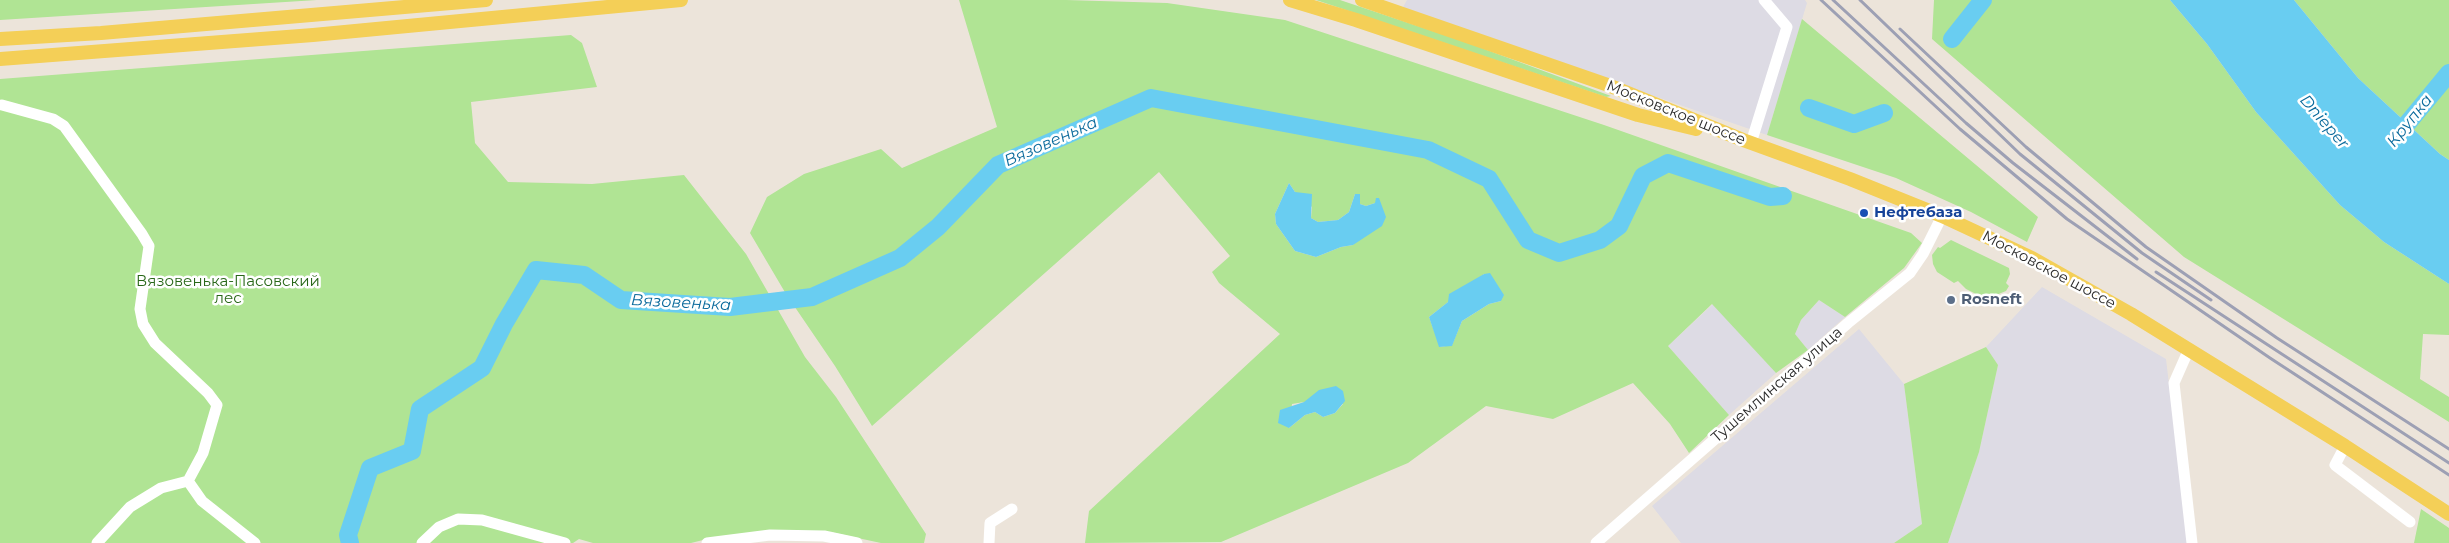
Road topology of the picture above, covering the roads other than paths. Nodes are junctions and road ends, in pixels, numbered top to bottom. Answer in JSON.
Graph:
{"nodes":[{"id":1,"x":486,"y":0,"type":"edge"},
{"id":2,"x":681,"y":0,"type":"edge"},
{"id":3,"x":1290,"y":0,"type":"edge"},
{"id":4,"x":1362,"y":0,"type":"edge"},
{"id":5,"x":1764,"y":0,"type":"edge"},
{"id":6,"x":587,"y":5,"type":"edge"},
{"id":7,"x":0,"y":39,"type":"edge"},
{"id":8,"x":0,"y":59,"type":"edge"},
{"id":9,"x":2,"y":106,"type":"dead end"},
{"id":10,"x":1747,"y":142,"type":"junction"},
{"id":11,"x":1942,"y":216,"type":"junction"},
{"id":12,"x":2189,"y":349,"type":"junction"},
{"id":13,"x":2345,"y":446,"type":"junction"},
{"id":14,"x":188,"y":481,"type":"junction"},
{"id":15,"x":1012,"y":509,"type":"dead end"},
{"id":16,"x":2449,"y":514,"type":"edge"},
{"id":17,"x":2410,"y":522,"type":"dead end"},
{"id":18,"x":97,"y":543,"type":"edge"},
{"id":19,"x":254,"y":543,"type":"edge"},
{"id":20,"x":422,"y":543,"type":"edge"},
{"id":21,"x":565,"y":543,"type":"edge"},
{"id":22,"x":707,"y":543,"type":"edge"},
{"id":23,"x":857,"y":543,"type":"edge"},
{"id":24,"x":989,"y":543,"type":"edge"},
{"id":25,"x":1596,"y":543,"type":"edge"},
{"id":26,"x":2192,"y":543,"type":"edge"}],
"edges":[{"from":1,"to":7,"type":"main road"},
{"from":2,"to":6,"type":"main road"},
{"from":3,"to":10,"type":"main road"},
{"from":4,"to":10,"type":"main road","name":"Московское шоссе"},
{"from":5,"to":10,"type":"street"},
{"from":6,"to":8,"type":"main road"},
{"from":9,"to":14,"type":"street"},
{"from":10,"to":11,"type":"main road","name":"Московское шоссе"},
{"from":11,"to":12,"type":"main road","name":"Московское шоссе"},
{"from":11,"to":25,"type":"street","name":"Тушемлинская улица"},
{"from":12,"to":13,"type":"main road","name":"Московское шоссе"},
{"from":12,"to":26,"type":"street"},
{"from":13,"to":16,"type":"main road","name":"Московское шоссе"},
{"from":13,"to":17,"type":"street"},
{"from":14,"to":18,"type":"street"},
{"from":14,"to":19,"type":"street"},
{"from":15,"to":24,"type":"street"},
{"from":20,"to":21,"type":"street"},
{"from":22,"to":23,"type":"street"}]}
